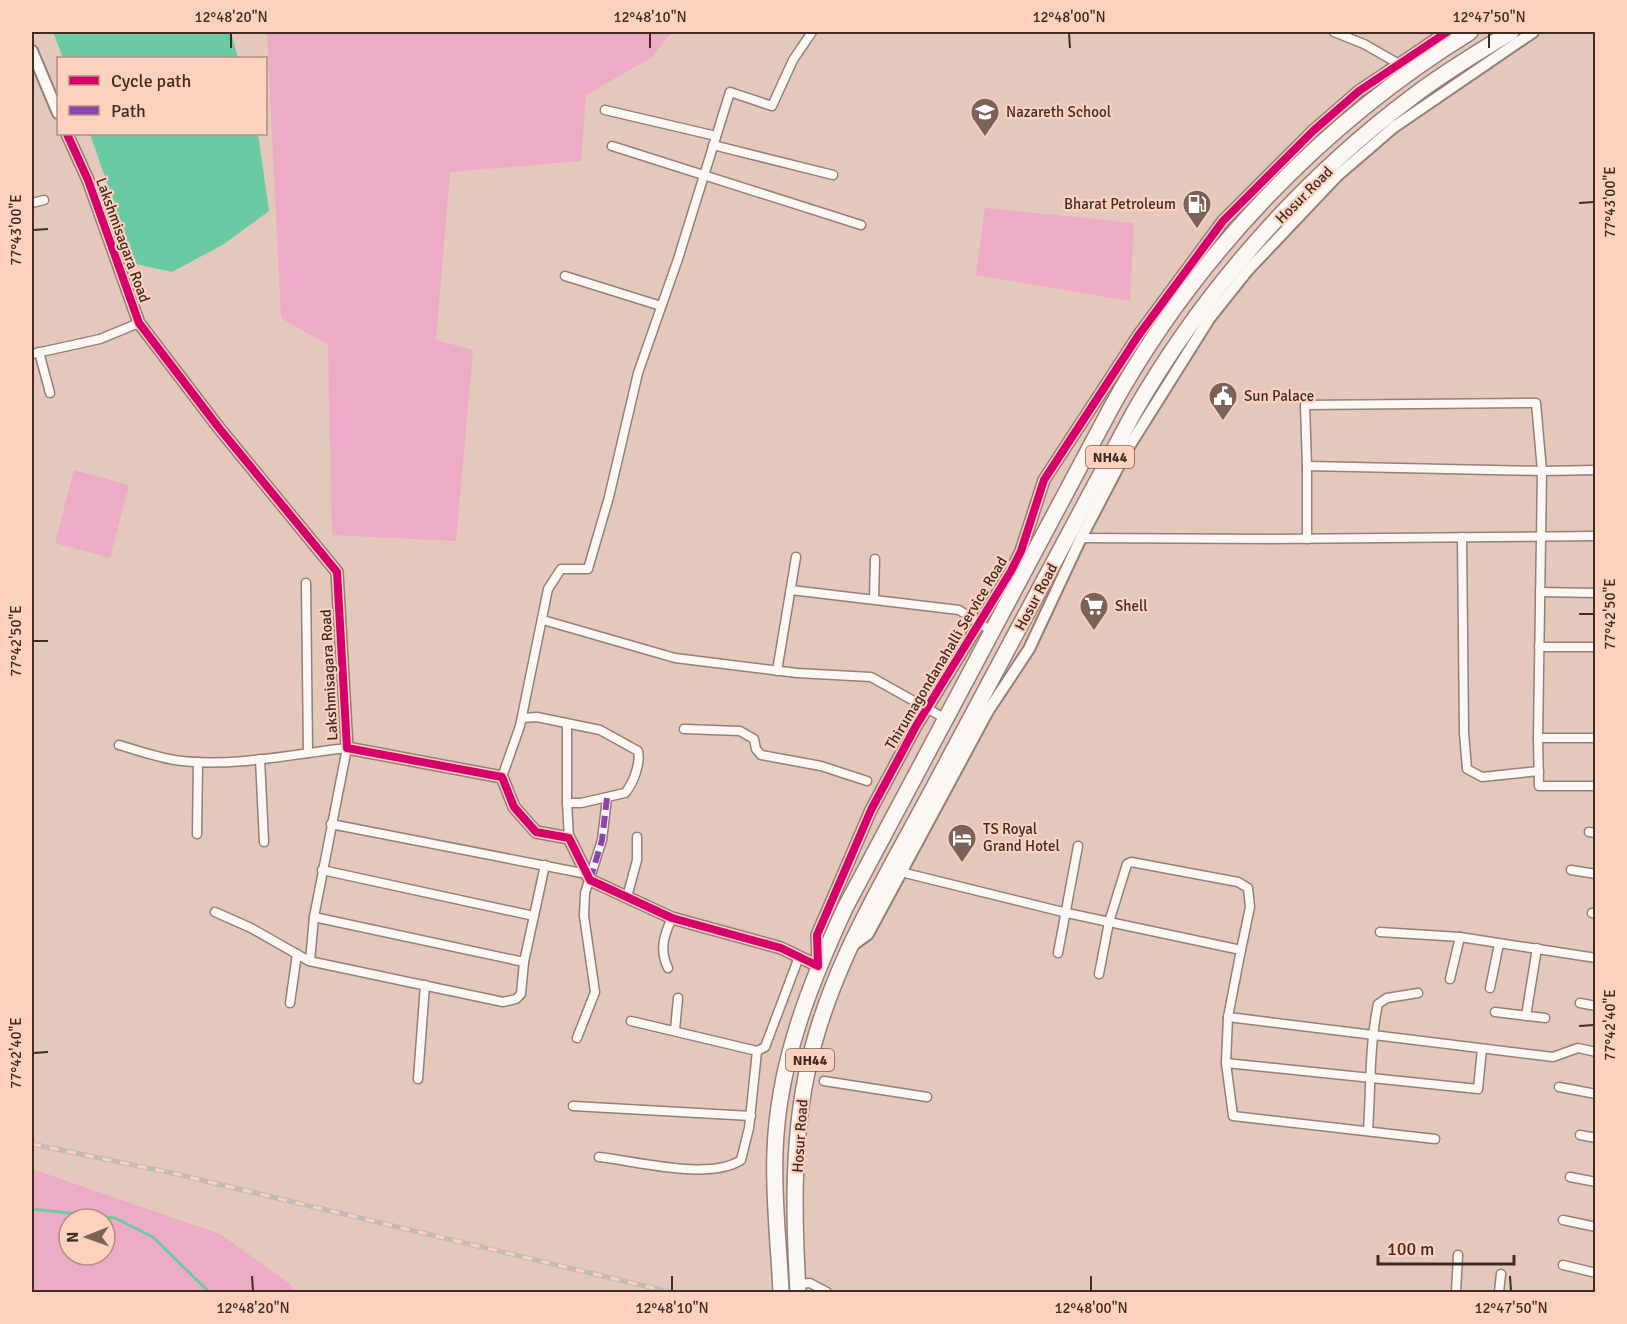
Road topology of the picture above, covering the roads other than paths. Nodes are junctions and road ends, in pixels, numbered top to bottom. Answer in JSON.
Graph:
{"nodes":[{"id":1,"x":812,"y":32,"type":"edge"},
{"id":2,"x":1334,"y":32,"type":"edge"},
{"id":3,"x":1447,"y":32,"type":"edge"},
{"id":4,"x":1470,"y":32,"type":"edge"},
{"id":5,"x":1510,"y":32,"type":"edge"},
{"id":6,"x":1533,"y":32,"type":"edge"},
{"id":7,"x":32,"y":51,"type":"edge"},
{"id":8,"x":1399,"y":64,"type":"junction"},
{"id":9,"x":605,"y":110,"type":"dead end"},
{"id":10,"x":57,"y":111,"type":"edge"},
{"id":11,"x":67,"y":135,"type":"edge"},
{"id":12,"x":716,"y":135,"type":"junction"},
{"id":13,"x":713,"y":145,"type":"junction"},
{"id":14,"x":612,"y":146,"type":"dead end"},
{"id":15,"x":832,"y":175,"type":"dead end"},
{"id":16,"x":704,"y":176,"type":"junction"},
{"id":17,"x":44,"y":200,"type":"dead end"},
{"id":18,"x":32,"y":203,"type":"edge"},
{"id":19,"x":861,"y":225,"type":"dead end"},
{"id":20,"x":565,"y":276,"type":"dead end"},
{"id":21,"x":661,"y":306,"type":"junction"},
{"id":22,"x":139,"y":323,"type":"junction"},
{"id":23,"x":35,"y":353,"type":"edge"},
{"id":24,"x":50,"y":393,"type":"dead end"},
{"id":25,"x":1306,"y":466,"type":"junction"},
{"id":26,"x":1596,"y":470,"type":"edge"},
{"id":27,"x":1542,"y":471,"type":"junction"},
{"id":28,"x":1542,"y":536,"type":"junction"},
{"id":29,"x":1596,"y":536,"type":"edge"},
{"id":30,"x":1462,"y":537,"type":"junction"},
{"id":31,"x":1081,"y":538,"type":"junction"},
{"id":32,"x":1306,"y":539,"type":"junction"},
{"id":33,"x":796,"y":557,"type":"dead end"},
{"id":34,"x":875,"y":559,"type":"dead end"},
{"id":35,"x":306,"y":583,"type":"dead end"},
{"id":36,"x":791,"y":590,"type":"junction"},
{"id":37,"x":1540,"y":592,"type":"junction"},
{"id":38,"x":1596,"y":592,"type":"edge"},
{"id":39,"x":874,"y":598,"type":"junction"},
{"id":40,"x":543,"y":620,"type":"junction"},
{"id":41,"x":979,"y":624,"type":"junction"},
{"id":42,"x":993,"y":632,"type":"junction"},
{"id":43,"x":1539,"y":647,"type":"junction"},
{"id":44,"x":1596,"y":647,"type":"edge"},
{"id":45,"x":777,"y":671,"type":"junction"},
{"id":46,"x":928,"y":707,"type":"junction"},
{"id":47,"x":522,"y":718,"type":"junction"},
{"id":48,"x":946,"y":719,"type":"junction"},
{"id":49,"x":567,"y":724,"type":"junction"},
{"id":50,"x":684,"y":729,"type":"dead end"},
{"id":51,"x":1538,"y":738,"type":"junction"},
{"id":52,"x":1596,"y":738,"type":"edge"},
{"id":53,"x":119,"y":745,"type":"dead end"},
{"id":54,"x":346,"y":748,"type":"junction"},
{"id":55,"x":308,"y":753,"type":"junction"},
{"id":56,"x":260,"y":759,"type":"junction"},
{"id":57,"x":198,"y":762,"type":"junction"},
{"id":58,"x":1539,"y":771,"type":"junction"},
{"id":59,"x":502,"y":777,"type":"junction"},
{"id":60,"x":867,"y":781,"type":"dead end"},
{"id":61,"x":1596,"y":786,"type":"edge"},
{"id":62,"x":607,"y":798,"type":"junction"},
{"id":63,"x":567,"y":803,"type":"junction"},
{"id":64,"x":331,"y":824,"type":"junction"},
{"id":65,"x":197,"y":834,"type":"dead end"},
{"id":66,"x":638,"y":837,"type":"dead end"},
{"id":67,"x":569,"y":838,"type":"junction"},
{"id":68,"x":264,"y":842,"type":"dead end"},
{"id":69,"x":1078,"y":846,"type":"dead end"},
{"id":70,"x":545,"y":866,"type":"junction"},
{"id":71,"x":322,"y":870,"type":"junction"},
{"id":72,"x":1571,"y":870,"type":"dead end"},
{"id":73,"x":901,"y":872,"type":"junction"},
{"id":74,"x":1596,"y":874,"type":"edge"},
{"id":75,"x":589,"y":877,"type":"junction"},
{"id":76,"x":627,"y":897,"type":"junction"},
{"id":77,"x":215,"y":912,"type":"dead end"},
{"id":78,"x":1067,"y":913,"type":"junction"},
{"id":79,"x":314,"y":916,"type":"junction"},
{"id":80,"x":534,"y":916,"type":"junction"},
{"id":81,"x":672,"y":918,"type":"junction"},
{"id":82,"x":1109,"y":921,"type":"junction"},
{"id":83,"x":1380,"y":932,"type":"dead end"},
{"id":84,"x":1460,"y":937,"type":"junction"},
{"id":85,"x":1499,"y":944,"type":"junction"},
{"id":86,"x":853,"y":945,"type":"junction"},
{"id":87,"x":1537,"y":948,"type":"junction"},
{"id":88,"x":1241,"y":950,"type":"junction"},
{"id":89,"x":1058,"y":953,"type":"dead end"},
{"id":90,"x":297,"y":954,"type":"junction"},
{"id":91,"x":799,"y":957,"type":"junction"},
{"id":92,"x":1596,"y":958,"type":"edge"},
{"id":93,"x":310,"y":961,"type":"junction"},
{"id":94,"x":524,"y":962,"type":"junction"},
{"id":95,"x":818,"y":966,"type":"junction"},
{"id":96,"x":668,"y":968,"type":"dead end"},
{"id":97,"x":1100,"y":974,"type":"dead end"},
{"id":98,"x":1450,"y":979,"type":"dead end"},
{"id":99,"x":425,"y":985,"type":"junction"},
{"id":100,"x":1490,"y":988,"type":"dead end"},
{"id":101,"x":1418,"y":993,"type":"dead end"},
{"id":102,"x":678,"y":998,"type":"dead end"},
{"id":103,"x":1580,"y":1003,"type":"dead end"},
{"id":104,"x":290,"y":1004,"type":"dead end"},
{"id":105,"x":1596,"y":1006,"type":"edge"},
{"id":106,"x":1495,"y":1012,"type":"dead end"},
{"id":107,"x":1526,"y":1016,"type":"junction"},
{"id":108,"x":1228,"y":1017,"type":"junction"},
{"id":109,"x":1545,"y":1018,"type":"dead end"},
{"id":110,"x":631,"y":1021,"type":"dead end"},
{"id":111,"x":675,"y":1030,"type":"junction"},
{"id":112,"x":1371,"y":1036,"type":"junction"},
{"id":113,"x":577,"y":1038,"type":"dead end"},
{"id":114,"x":1482,"y":1049,"type":"junction"},
{"id":115,"x":757,"y":1051,"type":"junction"},
{"id":116,"x":1596,"y":1052,"type":"edge"},
{"id":117,"x":1226,"y":1064,"type":"junction"},
{"id":118,"x":1372,"y":1077,"type":"junction"},
{"id":119,"x":418,"y":1079,"type":"dead end"},
{"id":120,"x":824,"y":1081,"type":"dead end"},
{"id":121,"x":1559,"y":1087,"type":"dead end"},
{"id":122,"x":1596,"y":1094,"type":"edge"},
{"id":123,"x":927,"y":1097,"type":"dead end"},
{"id":124,"x":573,"y":1106,"type":"dead end"},
{"id":125,"x":751,"y":1116,"type":"junction"},
{"id":126,"x":1368,"y":1131,"type":"junction"},
{"id":127,"x":1580,"y":1135,"type":"dead end"},
{"id":128,"x":1596,"y":1138,"type":"edge"},
{"id":129,"x":1435,"y":1139,"type":"dead end"},
{"id":130,"x":599,"y":1157,"type":"dead end"},
{"id":131,"x":1570,"y":1177,"type":"dead end"},
{"id":132,"x":1596,"y":1182,"type":"edge"},
{"id":133,"x":1563,"y":1220,"type":"dead end"},
{"id":134,"x":1596,"y":1227,"type":"edge"},
{"id":135,"x":1458,"y":1255,"type":"dead end"},
{"id":136,"x":1563,"y":1264,"type":"dead end"},
{"id":137,"x":1596,"y":1273,"type":"edge"},
{"id":138,"x":1501,"y":1274,"type":"dead end"},
{"id":139,"x":798,"y":1288,"type":"edge"},
{"id":140,"x":781,"y":1293,"type":"edge"},
{"id":141,"x":827,"y":1293,"type":"edge"},
{"id":142,"x":1456,"y":1293,"type":"edge"},
{"id":143,"x":1499,"y":1293,"type":"edge"}],
"edges":[{"from":1,"to":12,"type":"street"},
{"from":2,"to":8,"type":"street"},
{"from":3,"to":8,"type":"street","name":"Thirumagondanahalli Service Road"},
{"from":4,"to":42,"type":"highway","name":"Hosur Road","number":"NH44"},
{"from":5,"to":86,"type":"highway","name":"Hosur Road","number":"NH44"},
{"from":6,"to":31,"type":"street"},
{"from":7,"to":10,"type":"street"},
{"from":8,"to":41,"type":"street","name":"Thirumagondanahalli Service Road"},
{"from":9,"to":12,"type":"street"},
{"from":11,"to":22,"type":"street","name":"Lakshmisagara Road"},
{"from":12,"to":13,"type":"street"},
{"from":13,"to":15,"type":"street"},
{"from":13,"to":16,"type":"street"},
{"from":14,"to":16,"type":"street"},
{"from":16,"to":19,"type":"street"},
{"from":16,"to":21,"type":"street"},
{"from":17,"to":18,"type":"street"},
{"from":20,"to":21,"type":"street"},
{"from":21,"to":40,"type":"street"},
{"from":22,"to":23,"type":"street"},
{"from":22,"to":54,"type":"street","name":"Lakshmisagara Road"},
{"from":23,"to":24,"type":"street"},
{"from":25,"to":27,"type":"street"},
{"from":25,"to":27,"type":"street"},
{"from":25,"to":32,"type":"street"},
{"from":26,"to":27,"type":"street"},
{"from":27,"to":28,"type":"street"},
{"from":28,"to":29,"type":"street"},
{"from":28,"to":30,"type":"street"},
{"from":28,"to":37,"type":"street"},
{"from":30,"to":32,"type":"street"},
{"from":30,"to":58,"type":"street"},
{"from":31,"to":32,"type":"street"},
{"from":31,"to":73,"type":"street"},
{"from":33,"to":36,"type":"street"},
{"from":34,"to":39,"type":"street"},
{"from":35,"to":55,"type":"street"},
{"from":36,"to":39,"type":"street"},
{"from":36,"to":45,"type":"street"},
{"from":37,"to":38,"type":"street"},
{"from":37,"to":43,"type":"street"},
{"from":39,"to":41,"type":"street"},
{"from":40,"to":45,"type":"street"},
{"from":40,"to":47,"type":"street"},
{"from":41,"to":42,"type":"street"},
{"from":41,"to":46,"type":"street","name":"Thirumagondanahalli Service Road"},
{"from":42,"to":48,"type":"highway","name":"Hosur Road","number":"NH44"},
{"from":43,"to":44,"type":"street"},
{"from":43,"to":51,"type":"street"},
{"from":45,"to":46,"type":"street"},
{"from":46,"to":48,"type":"street"},
{"from":46,"to":95,"type":"street","name":"Thirumagondanahalli Service Road"},
{"from":47,"to":49,"type":"street"},
{"from":47,"to":59,"type":"street"},
{"from":48,"to":95,"type":"highway","name":"Hosur Road","number":"NH44"},
{"from":49,"to":62,"type":"street"},
{"from":49,"to":63,"type":"street"},
{"from":50,"to":60,"type":"street"},
{"from":51,"to":52,"type":"street"},
{"from":51,"to":58,"type":"street"},
{"from":53,"to":57,"type":"street"},
{"from":54,"to":55,"type":"street"},
{"from":54,"to":59,"type":"street","name":"Lakshmisagara Road"},
{"from":54,"to":64,"type":"street"},
{"from":55,"to":56,"type":"street"},
{"from":56,"to":57,"type":"street"},
{"from":56,"to":68,"type":"street"},
{"from":57,"to":65,"type":"street"},
{"from":58,"to":61,"type":"street"},
{"from":59,"to":67,"type":"street"},
{"from":62,"to":63,"type":"street"},
{"from":62,"to":75,"type":"street"},
{"from":63,"to":67,"type":"street"},
{"from":64,"to":70,"type":"street"},
{"from":64,"to":71,"type":"street"},
{"from":66,"to":76,"type":"street"},
{"from":67,"to":75,"type":"street"},
{"from":69,"to":78,"type":"street"},
{"from":70,"to":75,"type":"street"},
{"from":70,"to":80,"type":"street"},
{"from":71,"to":79,"type":"street"},
{"from":71,"to":80,"type":"street"},
{"from":72,"to":74,"type":"street"},
{"from":73,"to":78,"type":"street"},
{"from":73,"to":86,"type":"street"},
{"from":75,"to":76,"type":"street"},
{"from":75,"to":113,"type":"street"},
{"from":76,"to":81,"type":"street"},
{"from":77,"to":90,"type":"street"},
{"from":78,"to":82,"type":"street"},
{"from":78,"to":89,"type":"street"},
{"from":79,"to":93,"type":"street"},
{"from":79,"to":94,"type":"street"},
{"from":80,"to":94,"type":"street"},
{"from":81,"to":91,"type":"street"},
{"from":81,"to":96,"type":"street"},
{"from":82,"to":88,"type":"street"},
{"from":82,"to":88,"type":"street"},
{"from":82,"to":97,"type":"street"},
{"from":83,"to":84,"type":"street"},
{"from":84,"to":85,"type":"street"},
{"from":84,"to":98,"type":"street"},
{"from":85,"to":87,"type":"street"},
{"from":85,"to":100,"type":"street"},
{"from":86,"to":139,"type":"highway","name":"Hosur Road","number":"NH44"},
{"from":87,"to":92,"type":"street"},
{"from":87,"to":107,"type":"street"},
{"from":88,"to":108,"type":"street"},
{"from":90,"to":93,"type":"street"},
{"from":90,"to":104,"type":"street"},
{"from":91,"to":95,"type":"street"},
{"from":91,"to":115,"type":"street"},
{"from":93,"to":99,"type":"street"},
{"from":94,"to":99,"type":"street"},
{"from":95,"to":140,"type":"highway","name":"Hosur Road","number":"NH44"},
{"from":99,"to":119,"type":"street"},
{"from":101,"to":112,"type":"street"},
{"from":102,"to":111,"type":"street"},
{"from":103,"to":105,"type":"street"},
{"from":106,"to":107,"type":"street"},
{"from":107,"to":109,"type":"street"},
{"from":108,"to":112,"type":"street"},
{"from":108,"to":117,"type":"street"},
{"from":110,"to":111,"type":"street"},
{"from":111,"to":115,"type":"street"},
{"from":112,"to":114,"type":"street"},
{"from":112,"to":118,"type":"street"},
{"from":114,"to":116,"type":"street"},
{"from":114,"to":118,"type":"street"},
{"from":115,"to":125,"type":"street"},
{"from":117,"to":118,"type":"street"},
{"from":117,"to":126,"type":"street"},
{"from":118,"to":126,"type":"street"},
{"from":120,"to":123,"type":"street"},
{"from":121,"to":122,"type":"street"},
{"from":124,"to":125,"type":"street"},
{"from":125,"to":130,"type":"street"},
{"from":126,"to":129,"type":"street"},
{"from":127,"to":128,"type":"street"},
{"from":131,"to":132,"type":"street"},
{"from":133,"to":134,"type":"street"},
{"from":135,"to":142,"type":"street"},
{"from":136,"to":137,"type":"street"},
{"from":138,"to":143,"type":"street"},
{"from":139,"to":141,"type":"street"}]}
